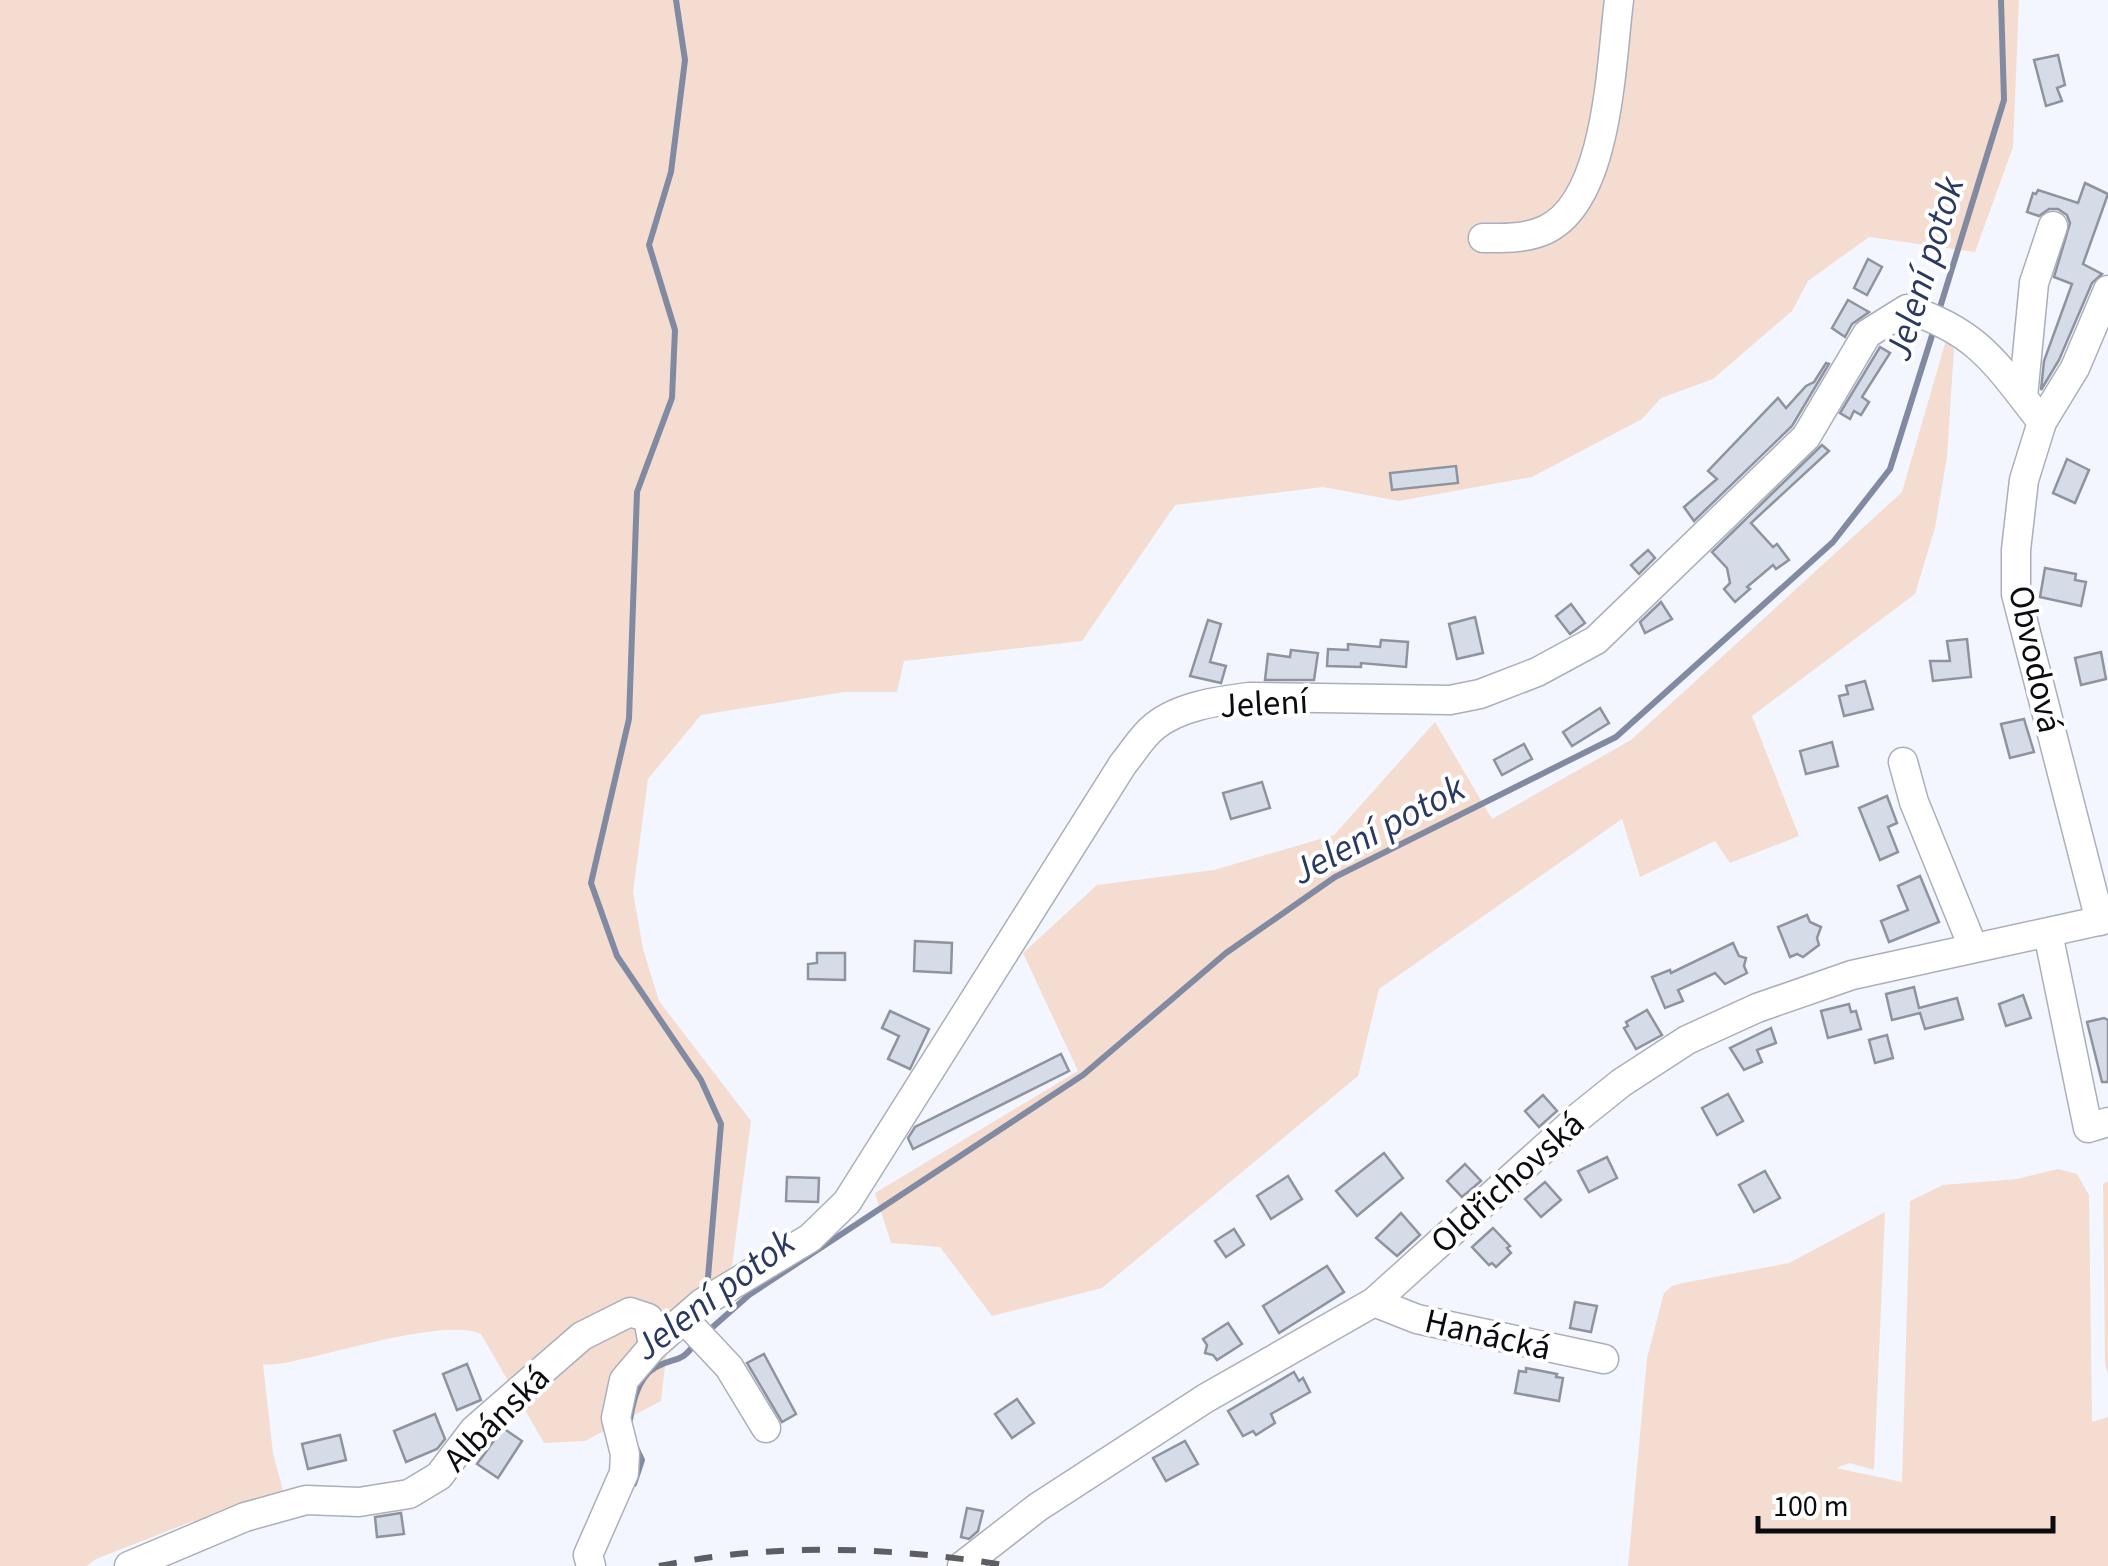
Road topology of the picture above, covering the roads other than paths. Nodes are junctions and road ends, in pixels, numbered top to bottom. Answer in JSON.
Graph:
{"nodes":[{"id":1,"x":1619,"y":0,"type":"edge"},
{"id":2,"x":2053,"y":226,"type":"dead end"},
{"id":3,"x":1483,"y":238,"type":"dead end"},
{"id":4,"x":2108,"y":290,"type":"edge"},
{"id":5,"x":2022,"y":397,"type":"junction"},
{"id":6,"x":2042,"y":422,"type":"junction"},
{"id":7,"x":1903,"y":762,"type":"dead end"},
{"id":8,"x":2104,"y":920,"type":"edge"},
{"id":9,"x":2048,"y":933,"type":"junction"},
{"id":10,"x":1973,"y":946,"type":"junction"},
{"id":11,"x":2098,"y":1125,"type":"edge"},
{"id":12,"x":1374,"y":1302,"type":"junction"},
{"id":13,"x":696,"y":1332,"type":"junction"},
{"id":14,"x":654,"y":1346,"type":"junction"},
{"id":15,"x":1604,"y":1359,"type":"dead end"},
{"id":16,"x":766,"y":1428,"type":"dead end"},
{"id":17,"x":129,"y":1566,"type":"edge"},
{"id":18,"x":591,"y":1566,"type":"edge"},
{"id":19,"x":962,"y":1566,"type":"edge"}],
"edges":[{"from":1,"to":3,"type":"street"},
{"from":2,"to":5,"type":"street"},
{"from":4,"to":6,"type":"street","name":"Obvodová"},
{"from":5,"to":6,"type":"street","name":"Jelení"},
{"from":5,"to":13,"type":"street","name":"Jelení"},
{"from":6,"to":8,"type":"street","name":"Obvodová"},
{"from":7,"to":10,"type":"street"},
{"from":8,"to":9,"type":"street","name":"Oldřichovská"},
{"from":9,"to":10,"type":"street","name":"Oldřichovská"},
{"from":9,"to":11,"type":"street"},
{"from":10,"to":12,"type":"street","name":"Oldřichovská"},
{"from":12,"to":15,"type":"street","name":"Hanácká"},
{"from":12,"to":19,"type":"street","name":"Oldřichovská"},
{"from":13,"to":14,"type":"street","name":"Jelení"},
{"from":13,"to":16,"type":"street"},
{"from":14,"to":17,"type":"street","name":"Albánská"},
{"from":14,"to":18,"type":"street","name":"Jelení"}]}
